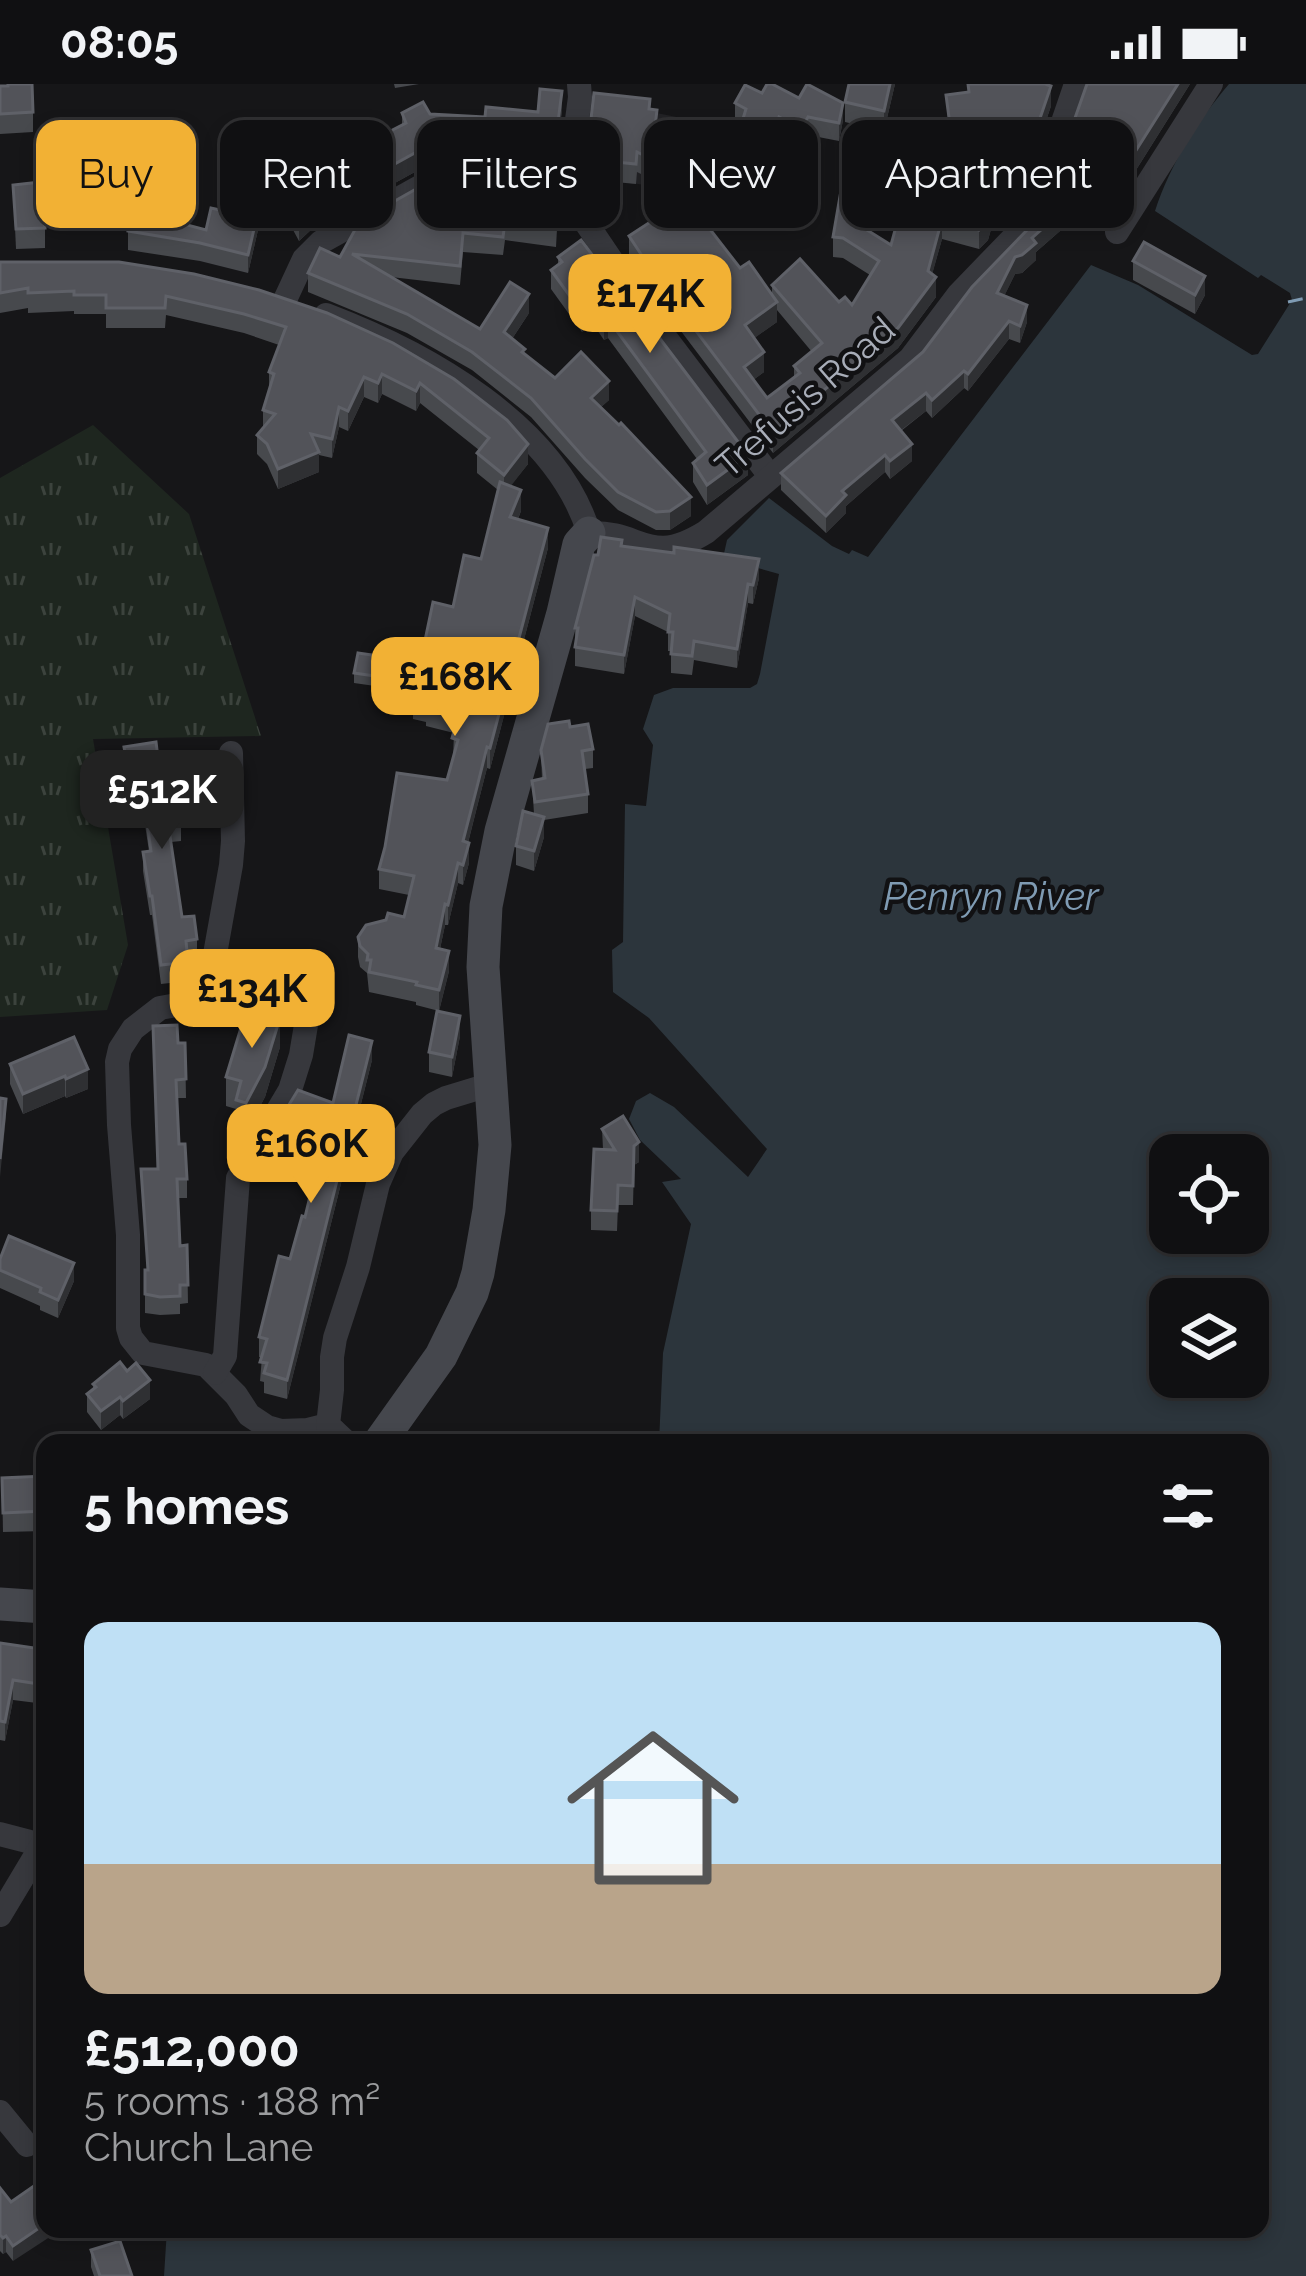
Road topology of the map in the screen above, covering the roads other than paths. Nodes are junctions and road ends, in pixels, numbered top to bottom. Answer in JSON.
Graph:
{"nodes":[{"id":1,"x":579,"y":84,"type":"edge"},
{"id":2,"x":1076,"y":84,"type":"edge"},
{"id":3,"x":1211,"y":84,"type":"edge"},
{"id":4,"x":577,"y":120,"type":"edge"},
{"id":5,"x":417,"y":189,"type":"edge"},
{"id":6,"x":589,"y":228,"type":"edge"},
{"id":7,"x":1117,"y":232,"type":"dead end"},
{"id":8,"x":770,"y":476,"type":"junction"},
{"id":9,"x":589,"y":533,"type":"junction"},
{"id":10,"x":231,"y":753,"type":"dead end"},
{"id":11,"x":306,"y":1025,"type":"dead end"},
{"id":12,"x":492,"y":1084,"type":"junction"},
{"id":13,"x":215,"y":1373,"type":"junction"},
{"id":14,"x":338,"y":1434,"type":"edge"},
{"id":15,"x":386,"y":1434,"type":"edge"},
{"id":16,"x":0,"y":1604,"type":"edge"},
{"id":17,"x":36,"y":1606,"type":"edge"},
{"id":18,"x":0,"y":1834,"type":"edge"},
{"id":19,"x":36,"y":1842,"type":"edge"},
{"id":20,"x":36,"y":1855,"type":"edge"},
{"id":21,"x":0,"y":1915,"type":"edge"},
{"id":22,"x":0,"y":2112,"type":"edge"},
{"id":23,"x":27,"y":2145,"type":"dead end"}],
"edges":[{"from":1,"to":4,"type":"street"},
{"from":2,"to":8,"type":"street","name":"Trefusis Road"},
{"from":3,"to":7,"type":"street"},
{"from":5,"to":9,"type":"street"},
{"from":6,"to":8,"type":"street"},
{"from":8,"to":9,"type":"street","name":"Trefusis Road"},
{"from":9,"to":12,"type":"street"},
{"from":10,"to":13,"type":"street"},
{"from":11,"to":13,"type":"street"},
{"from":12,"to":14,"type":"street"},
{"from":12,"to":15,"type":"street"},
{"from":13,"to":14,"type":"street"},
{"from":16,"to":17,"type":"street"},
{"from":18,"to":19,"type":"street"},
{"from":20,"to":21,"type":"street"},
{"from":22,"to":23,"type":"street"}]}
